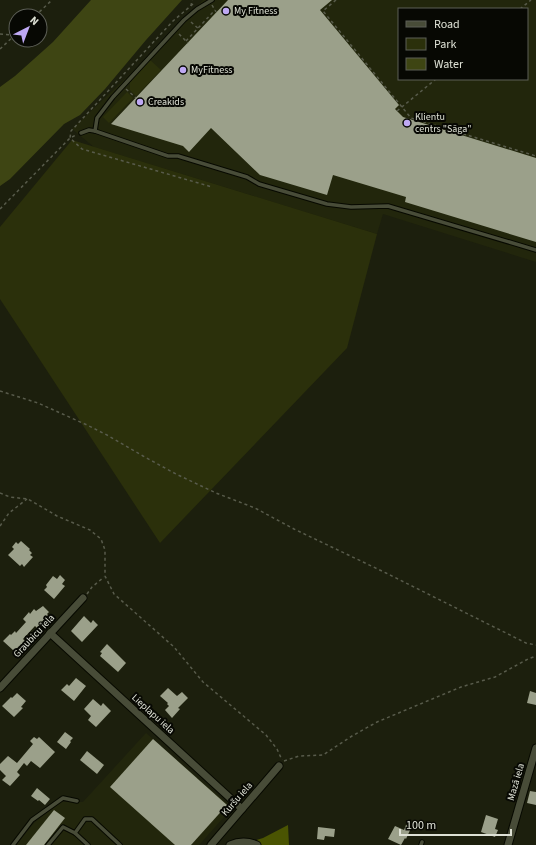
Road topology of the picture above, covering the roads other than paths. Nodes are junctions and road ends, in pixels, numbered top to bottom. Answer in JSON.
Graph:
{"nodes":[{"id":1,"x":212,"y":1,"type":"edge"},
{"id":2,"x":95,"y":131,"type":"junction"},
{"id":3,"x":81,"y":133,"type":"road end"},
{"id":4,"x":536,"y":250,"type":"edge"},
{"id":5,"x":83,"y":598,"type":"road end"},
{"id":6,"x":50,"y":633,"type":"junction"},
{"id":7,"x":0,"y":688,"type":"edge"},
{"id":8,"x":536,"y":748,"type":"edge"},
{"id":9,"x":279,"y":766,"type":"dead end"},
{"id":10,"x":77,"y":801,"type":"dead end"},
{"id":11,"x":242,"y":808,"type":"junction"},
{"id":12,"x":74,"y":833,"type":"junction"},
{"id":13,"x":13,"y":845,"type":"edge"},
{"id":14,"x":48,"y":845,"type":"edge"},
{"id":15,"x":88,"y":845,"type":"edge"},
{"id":16,"x":120,"y":845,"type":"edge"},
{"id":17,"x":211,"y":845,"type":"edge"},
{"id":18,"x":230,"y":845,"type":"edge"},
{"id":19,"x":257,"y":845,"type":"edge"},
{"id":20,"x":508,"y":845,"type":"edge"}],
"edges":[{"from":1,"to":2,"type":"lane"},
{"from":2,"to":3,"type":"lane"},
{"from":2,"to":4,"type":"lane"},
{"from":5,"to":6,"type":"street","name":"Graubicu iela"},
{"from":6,"to":7,"type":"street","name":"Graubicu iela"},
{"from":6,"to":11,"type":"street","name":"Lieplapu iela"},
{"from":8,"to":20,"type":"street","name":"Mazā iela"},
{"from":9,"to":11,"type":"street","name":"Kuršu iela"},
{"from":10,"to":13,"type":"lane"},
{"from":11,"to":17,"type":"street","name":"Kuršu iela"},
{"from":12,"to":14,"type":"lane"},
{"from":12,"to":15,"type":"lane"},
{"from":12,"to":16,"type":"lane"},
{"from":18,"to":19,"type":"street"}]}
